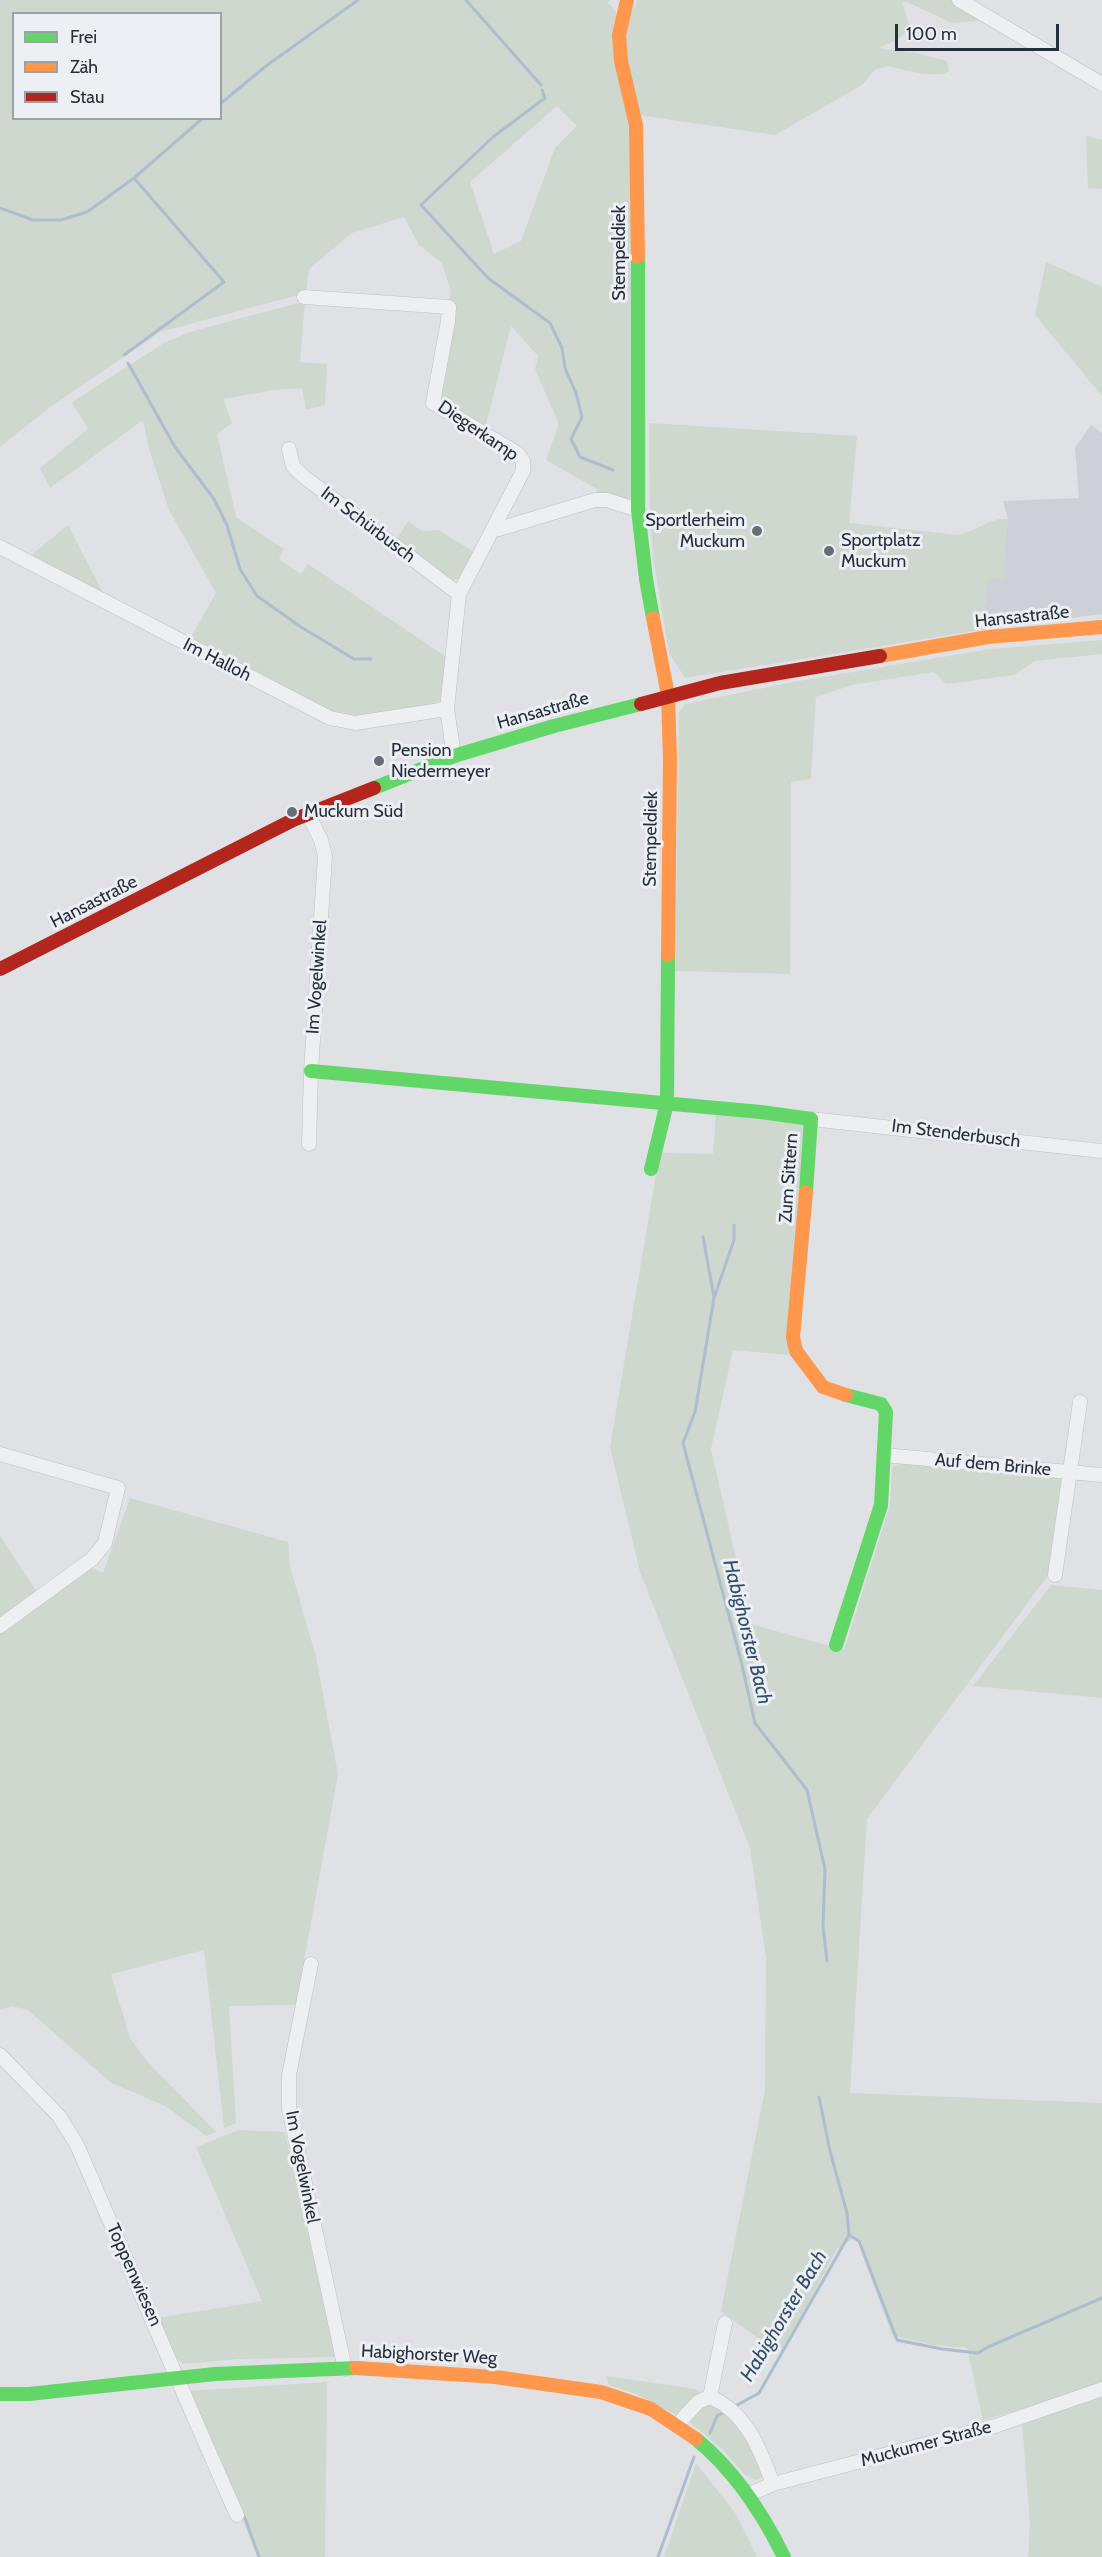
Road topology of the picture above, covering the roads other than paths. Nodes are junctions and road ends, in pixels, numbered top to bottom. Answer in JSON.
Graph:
{"nodes":[{"id":1,"x":627,"y":0,"type":"edge"},
{"id":2,"x":959,"y":0,"type":"edge"},
{"id":3,"x":1102,"y":84,"type":"edge"},
{"id":4,"x":304,"y":297,"type":"dead end"},
{"id":5,"x":289,"y":449,"type":"dead end"},
{"id":6,"x":638,"y":510,"type":"junction"},
{"id":7,"x":494,"y":527,"type":"junction"},
{"id":8,"x":0,"y":547,"type":"edge"},
{"id":9,"x":459,"y":594,"type":"junction"},
{"id":10,"x":1102,"y":627,"type":"edge"},
{"id":11,"x":668,"y":695,"type":"junction"},
{"id":12,"x":447,"y":709,"type":"junction"},
{"id":13,"x":454,"y":756,"type":"junction"},
{"id":14,"x":308,"y":814,"type":"junction"},
{"id":15,"x":0,"y":969,"type":"edge"},
{"id":16,"x":311,"y":1071,"type":"junction"},
{"id":17,"x":667,"y":1103,"type":"junction"},
{"id":18,"x":811,"y":1119,"type":"junction"},
{"id":19,"x":309,"y":1144,"type":"dead end"},
{"id":20,"x":1102,"y":1151,"type":"edge"},
{"id":21,"x":651,"y":1169,"type":"dead end"},
{"id":22,"x":1080,"y":1402,"type":"dead end"},
{"id":23,"x":0,"y":1454,"type":"edge"},
{"id":24,"x":885,"y":1455,"type":"junction"},
{"id":25,"x":1071,"y":1472,"type":"junction"},
{"id":26,"x":1102,"y":1475,"type":"edge"},
{"id":27,"x":1055,"y":1575,"type":"dead end"},
{"id":28,"x":0,"y":1626,"type":"edge"},
{"id":29,"x":837,"y":1645,"type":"dead end"},
{"id":30,"x":311,"y":1964,"type":"dead end"},
{"id":31,"x":0,"y":2055,"type":"edge"},
{"id":32,"x":725,"y":2323,"type":"dead end"},
{"id":33,"x":345,"y":2369,"type":"junction"},
{"id":34,"x":176,"y":2377,"type":"junction"},
{"id":35,"x":1102,"y":2389,"type":"edge"},
{"id":36,"x":0,"y":2394,"type":"edge"},
{"id":37,"x":710,"y":2397,"type":"junction"},
{"id":38,"x":677,"y":2425,"type":"junction"},
{"id":39,"x":773,"y":2484,"type":"junction"},
{"id":40,"x":750,"y":2494,"type":"junction"},
{"id":41,"x":237,"y":2515,"type":"dead end"},
{"id":42,"x":784,"y":2557,"type":"edge"}],
"edges":[{"from":1,"to":6,"type":"street","name":"Stempeldiek"},
{"from":2,"to":3,"type":"street"},
{"from":4,"to":7,"type":"street","name":"Diegerkamp"},
{"from":5,"to":9,"type":"street","name":"Im Schürbusch"},
{"from":6,"to":7,"type":"street"},
{"from":6,"to":11,"type":"street","name":"Stempeldiek"},
{"from":7,"to":9,"type":"street","name":"Diegerkamp"},
{"from":8,"to":12,"type":"street","name":"Im Halloh"},
{"from":9,"to":12,"type":"street","name":"Diegerkamp"},
{"from":10,"to":11,"type":"street","name":"Hansastraße"},
{"from":11,"to":13,"type":"street","name":"Hansastraße"},
{"from":11,"to":17,"type":"street","name":"Stempeldiek"},
{"from":12,"to":13,"type":"street","name":"Diegerkamp"},
{"from":13,"to":14,"type":"street","name":"Hansastraße"},
{"from":14,"to":15,"type":"street","name":"Hansastraße"},
{"from":14,"to":16,"type":"street","name":"Im Vogelwinkel"},
{"from":16,"to":17,"type":"street","name":"Zum Sittern"},
{"from":16,"to":19,"type":"street","name":"Im Vogelwinkel"},
{"from":17,"to":18,"type":"street","name":"Zum Sittern"},
{"from":17,"to":21,"type":"street","name":"Stempeldiek"},
{"from":18,"to":20,"type":"street","name":"Im Stenderbusch"},
{"from":18,"to":24,"type":"street","name":"Zum Sittern"},
{"from":22,"to":25,"type":"street"},
{"from":23,"to":28,"type":"street"},
{"from":24,"to":25,"type":"street","name":"Auf dem Brinke"},
{"from":24,"to":29,"type":"street","name":"Zum Sittern"},
{"from":25,"to":26,"type":"street","name":"Auf dem Brinke"},
{"from":25,"to":27,"type":"street"},
{"from":30,"to":33,"type":"street","name":"Im Vogelwinkel"},
{"from":31,"to":34,"type":"street","name":"Toppenwiesen"},
{"from":32,"to":37,"type":"street"},
{"from":33,"to":34,"type":"street","name":"Habighorster Weg"},
{"from":33,"to":38,"type":"street","name":"Habighorster Weg"},
{"from":34,"to":36,"type":"street","name":"Habighorster Weg"},
{"from":34,"to":41,"type":"street","name":"Toppenwiesen"},
{"from":35,"to":39,"type":"street","name":"Muckumer Straße"},
{"from":37,"to":38,"type":"street"},
{"from":37,"to":39,"type":"street"},
{"from":38,"to":40,"type":"street","name":"Habighorster Weg"},
{"from":39,"to":40,"type":"street","name":"Muckumer Straße"},
{"from":40,"to":42,"type":"street","name":"Habighorster Weg"}]}
